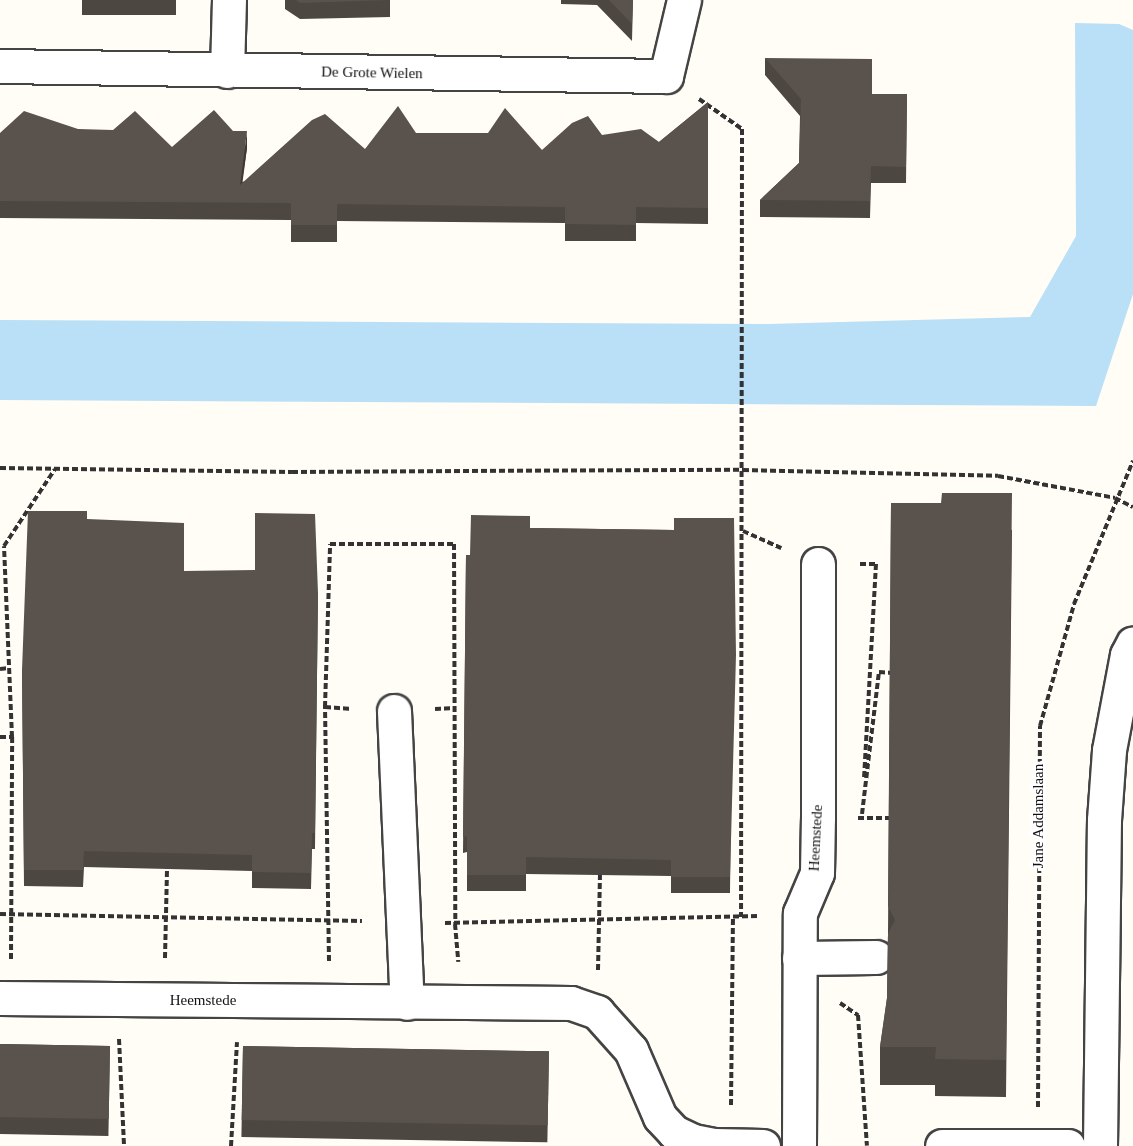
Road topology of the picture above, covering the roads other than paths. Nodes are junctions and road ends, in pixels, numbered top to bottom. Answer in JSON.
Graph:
{"nodes":[{"id":1,"x":229,"y":0,"type":"edge"},
{"id":2,"x":684,"y":0,"type":"edge"},
{"id":3,"x":0,"y":66,"type":"edge"},
{"id":4,"x":227,"y":71,"type":"junction"},
{"id":5,"x":818,"y":564,"type":"road end"},
{"id":6,"x":1133,"y":637,"type":"edge"},
{"id":7,"x":394,"y":711,"type":"dead end"},
{"id":8,"x":876,"y":957,"type":"dead end"},
{"id":9,"x":799,"y":967,"type":"junction"},
{"id":10,"x":4,"y":998,"type":"edge"},
{"id":11,"x":407,"y":1003,"type":"junction"},
{"id":12,"x":731,"y":1145,"type":"edge"},
{"id":13,"x":1053,"y":1145,"type":"edge"},
{"id":14,"x":763,"y":1146,"type":"edge"},
{"id":15,"x":799,"y":1146,"type":"edge"},
{"id":16,"x":942,"y":1146,"type":"edge"},
{"id":17,"x":1100,"y":1146,"type":"edge"}],
"edges":[{"from":1,"to":4,"type":"street"},
{"from":2,"to":4,"type":"street","name":"De Grote Wielen"},
{"from":3,"to":4,"type":"street","name":"De Grote Wielen"},
{"from":5,"to":9,"type":"street","name":"Heemstede"},
{"from":6,"to":17,"type":"street"},
{"from":7,"to":11,"type":"street"},
{"from":8,"to":9,"type":"street"},
{"from":9,"to":15,"type":"street","name":"Heemstede"},
{"from":10,"to":11,"type":"street","name":"Heemstede"},
{"from":11,"to":12,"type":"street","name":"Heemstede"},
{"from":12,"to":14,"type":"street","name":"Heemstede"},
{"from":13,"to":16,"type":"street"}]}
